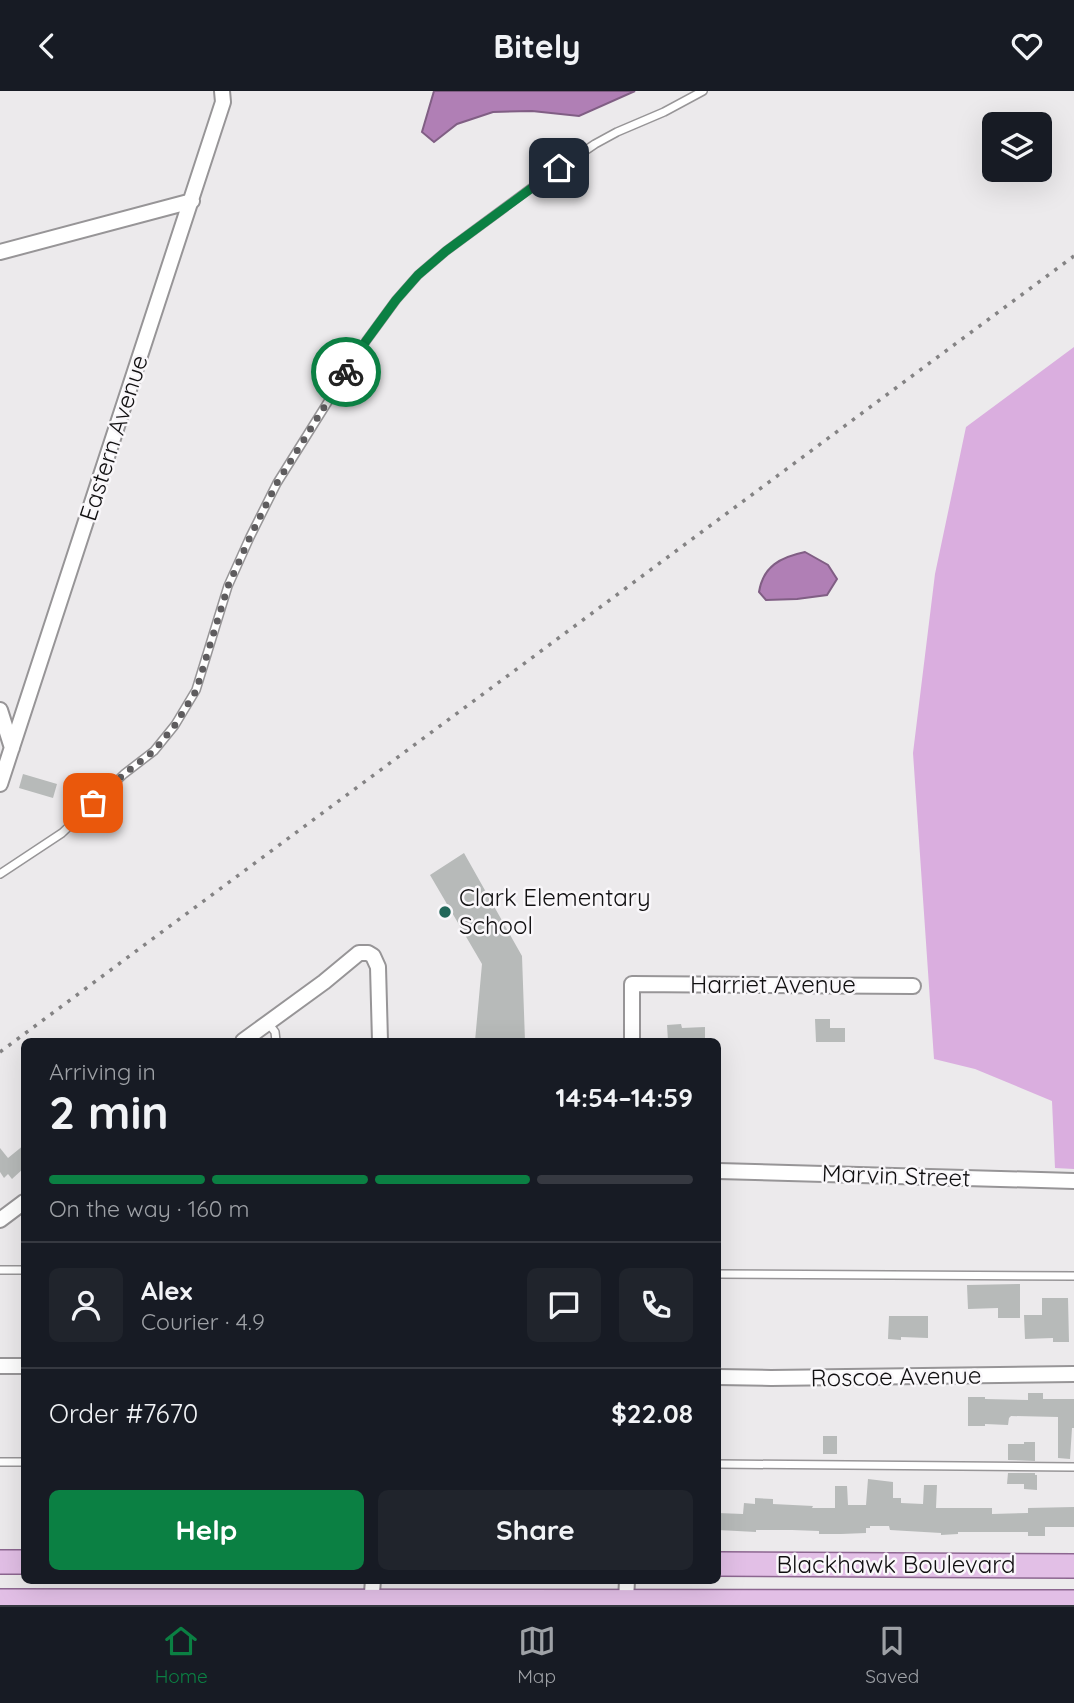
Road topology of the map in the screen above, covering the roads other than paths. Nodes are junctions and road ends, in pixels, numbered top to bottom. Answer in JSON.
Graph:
{"nodes":[{"id":1,"x":222,"y":91,"type":"edge"},
{"id":2,"x":703,"y":91,"type":"edge"},
{"id":3,"x":191,"y":201,"type":"junction"},
{"id":4,"x":0,"y":252,"type":"edge"},
{"id":5,"x":0,"y":710,"type":"edge"},
{"id":6,"x":12,"y":748,"type":"junction"},
{"id":7,"x":0,"y":784,"type":"edge"},
{"id":8,"x":0,"y":874,"type":"edge"},
{"id":9,"x":913,"y":986,"type":"dead end"},
{"id":10,"x":268,"y":1023,"type":"junction"},
{"id":11,"x":247,"y":1038,"type":"edge"},
{"id":12,"x":276,"y":1038,"type":"edge"},
{"id":13,"x":380,"y":1038,"type":"edge"},
{"id":14,"x":632,"y":1038,"type":"edge"},
{"id":15,"x":721,"y":1171,"type":"edge"},
{"id":16,"x":1074,"y":1181,"type":"edge"},
{"id":17,"x":21,"y":1204,"type":"edge"},
{"id":18,"x":0,"y":1220,"type":"edge"},
{"id":19,"x":0,"y":1270,"type":"edge"},
{"id":20,"x":21,"y":1270,"type":"edge"},
{"id":21,"x":721,"y":1274,"type":"edge"},
{"id":22,"x":1074,"y":1276,"type":"edge"},
{"id":23,"x":0,"y":1366,"type":"edge"},
{"id":24,"x":21,"y":1366,"type":"edge"},
{"id":25,"x":1074,"y":1374,"type":"edge"},
{"id":26,"x":721,"y":1377,"type":"edge"},
{"id":27,"x":0,"y":1462,"type":"edge"},
{"id":28,"x":21,"y":1462,"type":"edge"},
{"id":29,"x":721,"y":1464,"type":"edge"},
{"id":30,"x":1074,"y":1467,"type":"edge"},
{"id":31,"x":0,"y":1562,"type":"edge"},
{"id":32,"x":21,"y":1562,"type":"edge"},
{"id":33,"x":721,"y":1565,"type":"edge"},
{"id":34,"x":1074,"y":1566,"type":"edge"},
{"id":35,"x":372,"y":1595,"type":"edge"},
{"id":36,"x":622,"y":1597,"type":"edge"},
{"id":37,"x":0,"y":1601,"type":"edge"},
{"id":38,"x":1074,"y":1602,"type":"edge"},
{"id":39,"x":528,"y":1603,"type":"edge"},
{"id":40,"x":579,"y":1603,"type":"edge"},
{"id":41,"x":661,"y":1603,"type":"edge"},
{"id":42,"x":690,"y":1603,"type":"edge"},
{"id":43,"x":723,"y":1603,"type":"edge"},
{"id":44,"x":801,"y":1603,"type":"edge"}],
"edges":[{"from":1,"to":3,"type":"street","name":"Eastern Avenue"},
{"from":2,"to":8,"type":"lane"},
{"from":3,"to":4,"type":"street"},
{"from":3,"to":6,"type":"street","name":"Eastern Avenue"},
{"from":5,"to":6,"type":"street"},
{"from":6,"to":7,"type":"street","name":"Eastern Avenue"},
{"from":9,"to":14,"type":"street","name":"Harriet Avenue"},
{"from":10,"to":11,"type":"street"},
{"from":10,"to":12,"type":"lane"},
{"from":10,"to":13,"type":"street"},
{"from":15,"to":16,"type":"street","name":"Marvin Street"},
{"from":17,"to":18,"type":"street"},
{"from":19,"to":20,"type":"lane"},
{"from":21,"to":22,"type":"lane"},
{"from":23,"to":24,"type":"street"},
{"from":25,"to":26,"type":"street","name":"Roscoe Avenue"},
{"from":27,"to":28,"type":"lane"},
{"from":29,"to":30,"type":"lane"},
{"from":31,"to":32,"type":"main road"},
{"from":33,"to":34,"type":"main road","name":"Blackhawk Boulevard"},
{"from":35,"to":37,"type":"main road","name":"Blackhawk Boulevard"},
{"from":35,"to":39,"type":"main road","name":"Blackhawk Boulevard"},
{"from":36,"to":40,"type":"main road","name":"Blackhawk Boulevard"},
{"from":36,"to":41,"type":"main road","name":"Blackhawk Boulevard"},
{"from":38,"to":44,"type":"main road","name":"Blackhawk Boulevard"},
{"from":39,"to":40,"type":"main road","name":"Blackhawk Boulevard"},
{"from":41,"to":42,"type":"main road","name":"Blackhawk Boulevard"},
{"from":42,"to":43,"type":"main road","name":"Blackhawk Boulevard"},
{"from":43,"to":44,"type":"main road","name":"Blackhawk Boulevard"}]}
